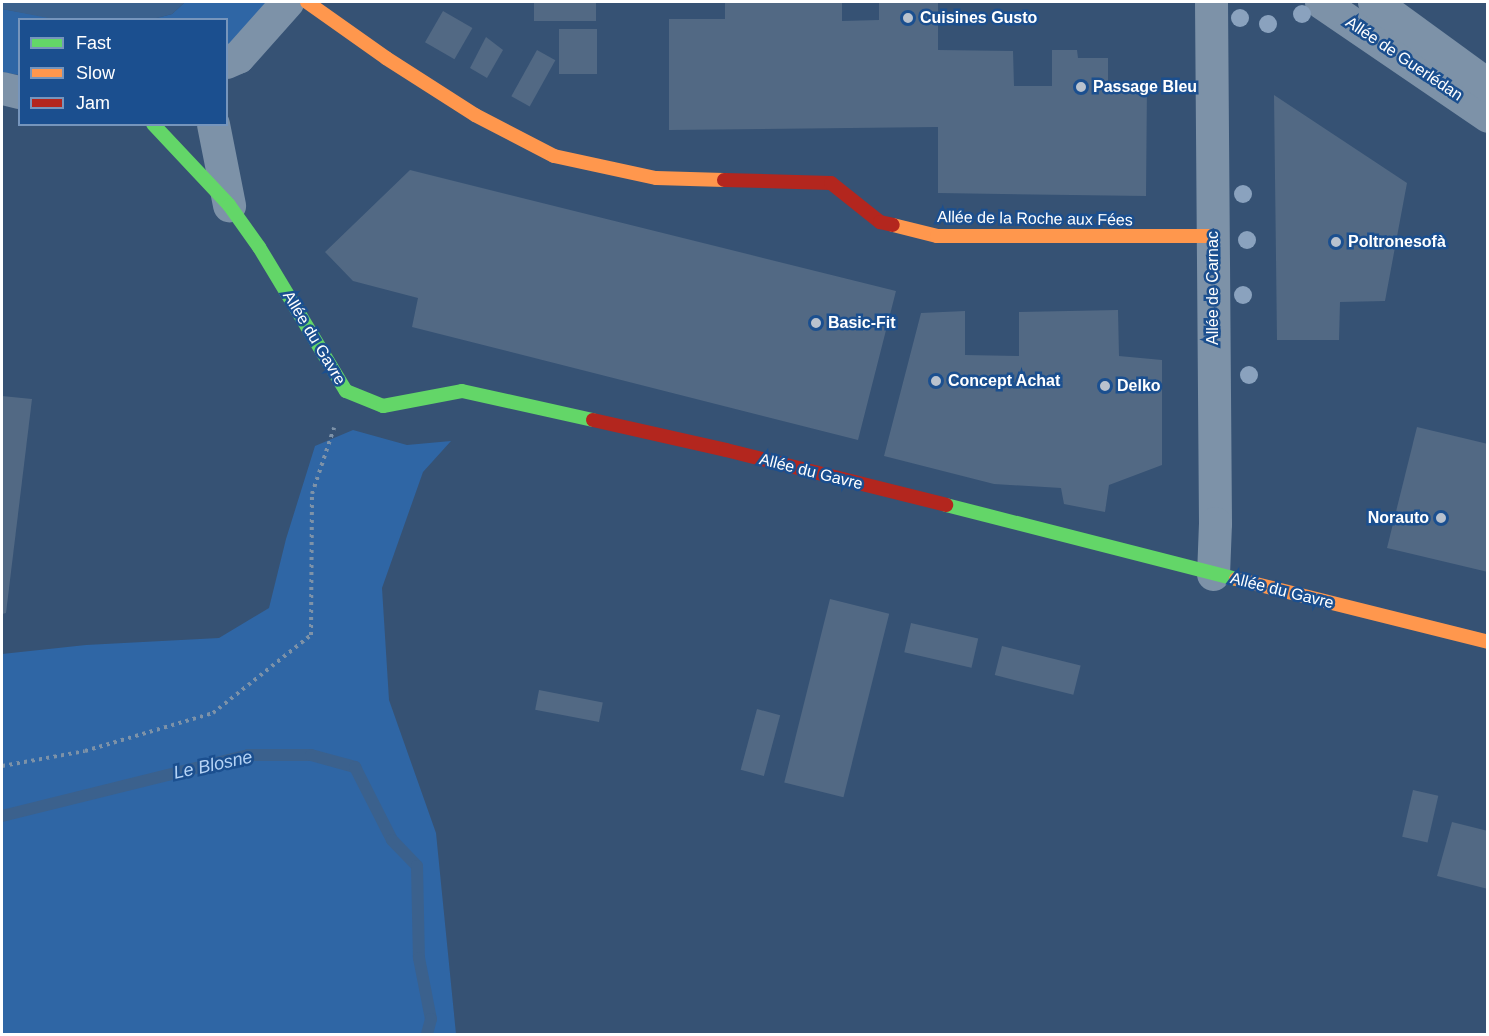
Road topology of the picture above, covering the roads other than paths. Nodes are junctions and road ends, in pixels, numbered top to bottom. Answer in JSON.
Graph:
{"nodes":[{"id":1,"x":287,"y":2,"type":"edge"},
{"id":2,"x":307,"y":2,"type":"edge"},
{"id":3,"x":1211,"y":2,"type":"edge"},
{"id":4,"x":1321,"y":2,"type":"edge"},
{"id":5,"x":1374,"y":2,"type":"edge"},
{"id":6,"x":228,"y":61,"type":"edge"},
{"id":7,"x":1488,"y":85,"type":"edge"},
{"id":8,"x":2,"y":88,"type":"edge"},
{"id":9,"x":18,"y":92,"type":"edge"},
{"id":10,"x":1488,"y":116,"type":"edge"},
{"id":11,"x":155,"y":126,"type":"edge"},
{"id":12,"x":213,"y":126,"type":"edge"},
{"id":13,"x":229,"y":205,"type":"junction"},
{"id":14,"x":1213,"y":236,"type":"junction"},
{"id":15,"x":1213,"y":574,"type":"junction"},
{"id":16,"x":1488,"y":642,"type":"edge"}],
"edges":[{"from":1,"to":6,"type":"street"},
{"from":2,"to":14,"type":"street","name":"Allée de la Roche aux Fées"},
{"from":3,"to":14,"type":"street","name":"Allée de Carnac"},
{"from":4,"to":10,"type":"street","name":"Allée de Guerlédan"},
{"from":5,"to":7,"type":"street","name":"Allée de Guerlédan"},
{"from":8,"to":9,"type":"street"},
{"from":11,"to":13,"type":"street","name":"Allée du Gavre"},
{"from":12,"to":13,"type":"street","name":"Allée du Gavre"},
{"from":13,"to":15,"type":"street","name":"Allée du Gavre"},
{"from":14,"to":15,"type":"street","name":"Allée de Carnac"},
{"from":15,"to":16,"type":"street","name":"Allée du Gavre"}]}
